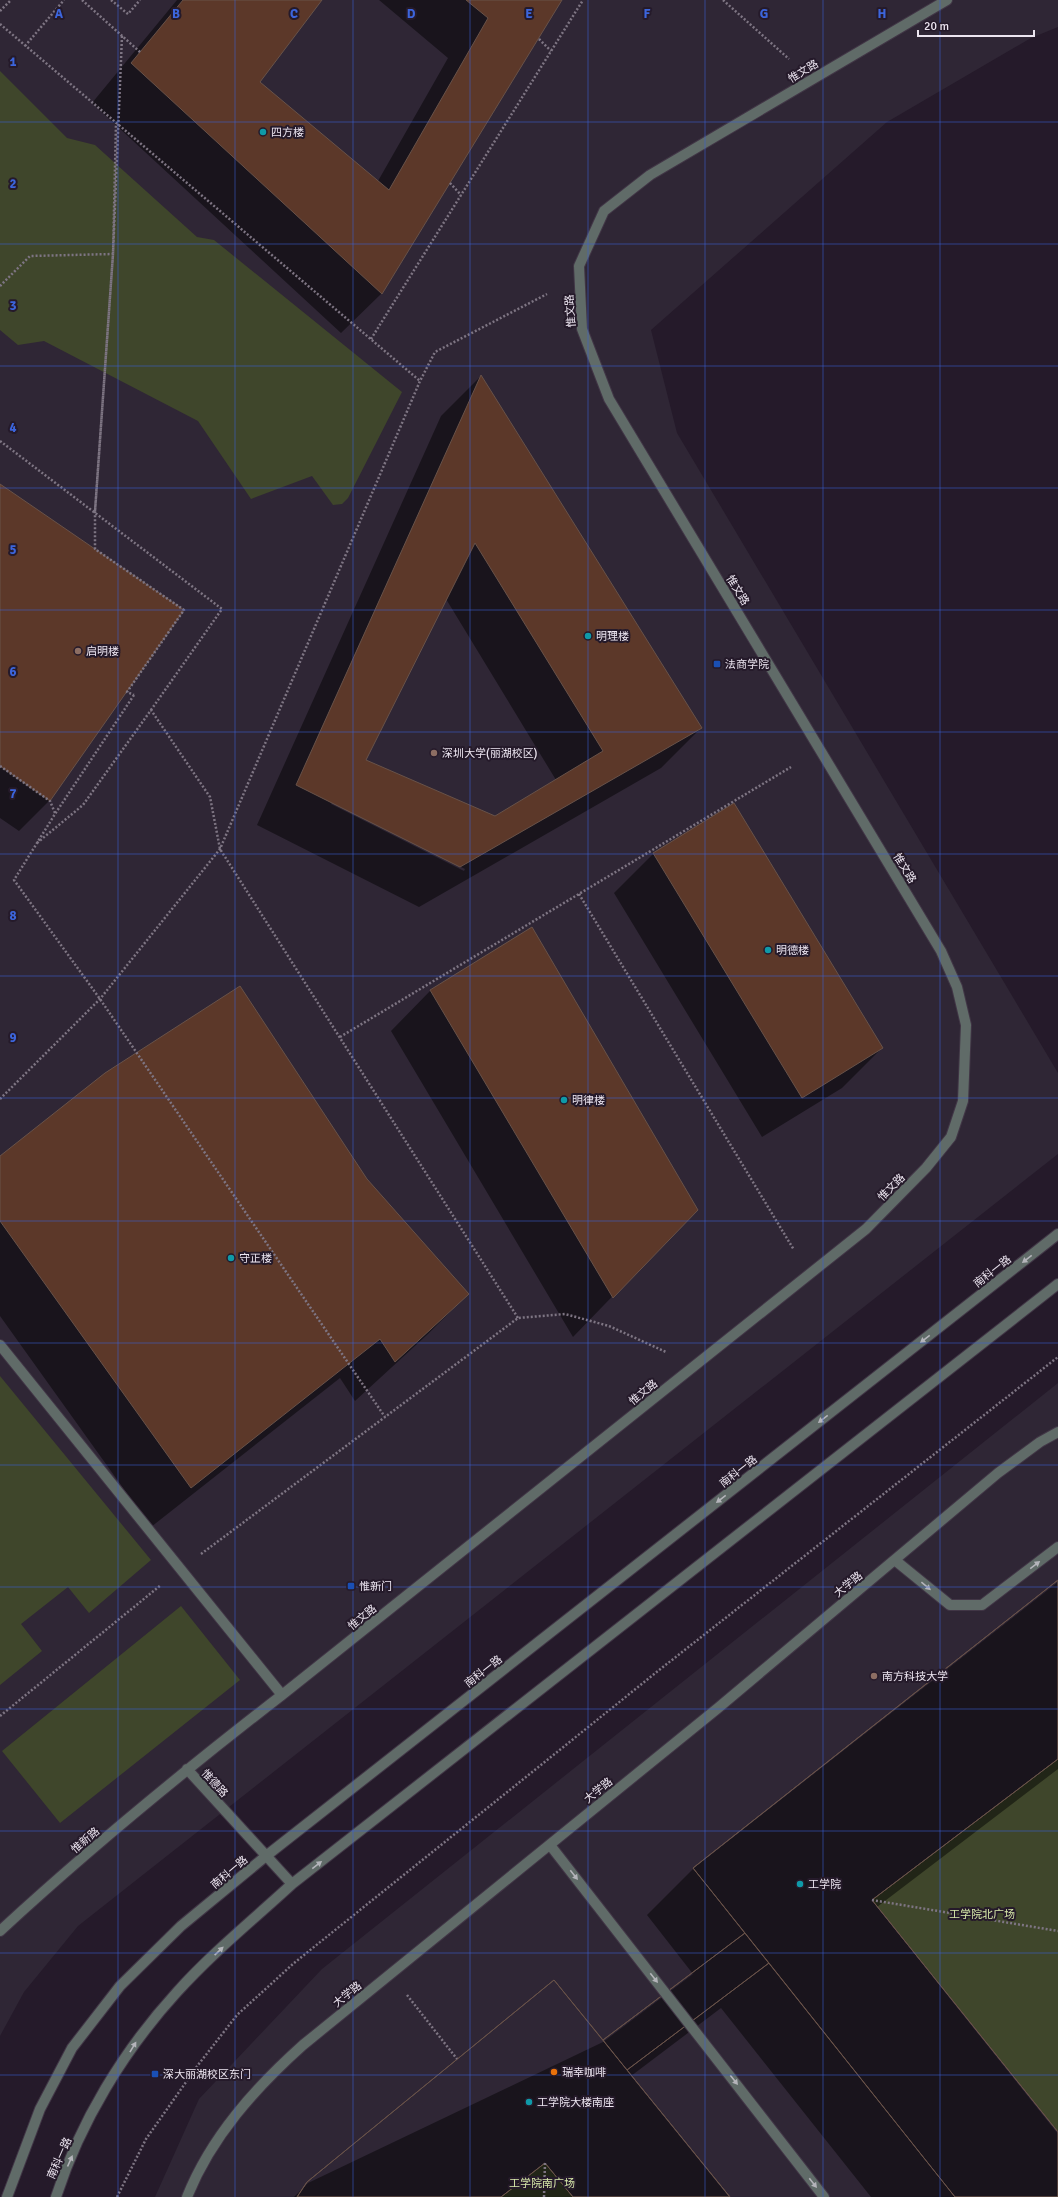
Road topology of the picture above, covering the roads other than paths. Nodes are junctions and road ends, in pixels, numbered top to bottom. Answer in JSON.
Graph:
{"nodes":[{"id":1,"x":946,"y":0,"type":"edge"},
{"id":2,"x":1058,"y":1234,"type":"edge"},
{"id":3,"x":1058,"y":1284,"type":"edge"},
{"id":4,"x":0,"y":1345,"type":"edge"},
{"id":5,"x":1058,"y":1432,"type":"edge"},
{"id":6,"x":1058,"y":1547,"type":"edge"},
{"id":7,"x":896,"y":1561,"type":"junction"},
{"id":8,"x":282,"y":1696,"type":"junction"},
{"id":9,"x":186,"y":1769,"type":"junction"},
{"id":10,"x":550,"y":1845,"type":"junction"},
{"id":11,"x":266,"y":1856,"type":"junction"},
{"id":12,"x":292,"y":1884,"type":"junction"},
{"id":13,"x":0,"y":1931,"type":"edge"},
{"id":14,"x":7,"y":2197,"type":"edge"},
{"id":15,"x":56,"y":2197,"type":"edge"},
{"id":16,"x":186,"y":2197,"type":"edge"},
{"id":17,"x":824,"y":2197,"type":"edge"}],
"edges":[{"from":1,"to":8,"type":"street","name":"惟文路"},
{"from":2,"to":11,"type":"street","name":"南科一路","one_way":true},
{"from":12,"to":3,"type":"street","name":"南科一路","one_way":true},
{"from":4,"to":8,"type":"street"},
{"from":5,"to":7,"type":"street","name":"大学路"},
{"from":7,"to":6,"type":"street","one_way":true},
{"from":7,"to":10,"type":"street","name":"大学路"},
{"from":8,"to":9,"type":"street","name":"惟德路"},
{"from":9,"to":11,"type":"street","name":"惟德路"},
{"from":9,"to":13,"type":"street","name":"惟新路"},
{"from":10,"to":16,"type":"street","name":"大学路"},
{"from":10,"to":17,"type":"street","one_way":true},
{"from":11,"to":12,"type":"street","name":"惟德路"},
{"from":11,"to":14,"type":"street","name":"南科一路"},
{"from":15,"to":12,"type":"street","name":"南科一路","one_way":true}]}
